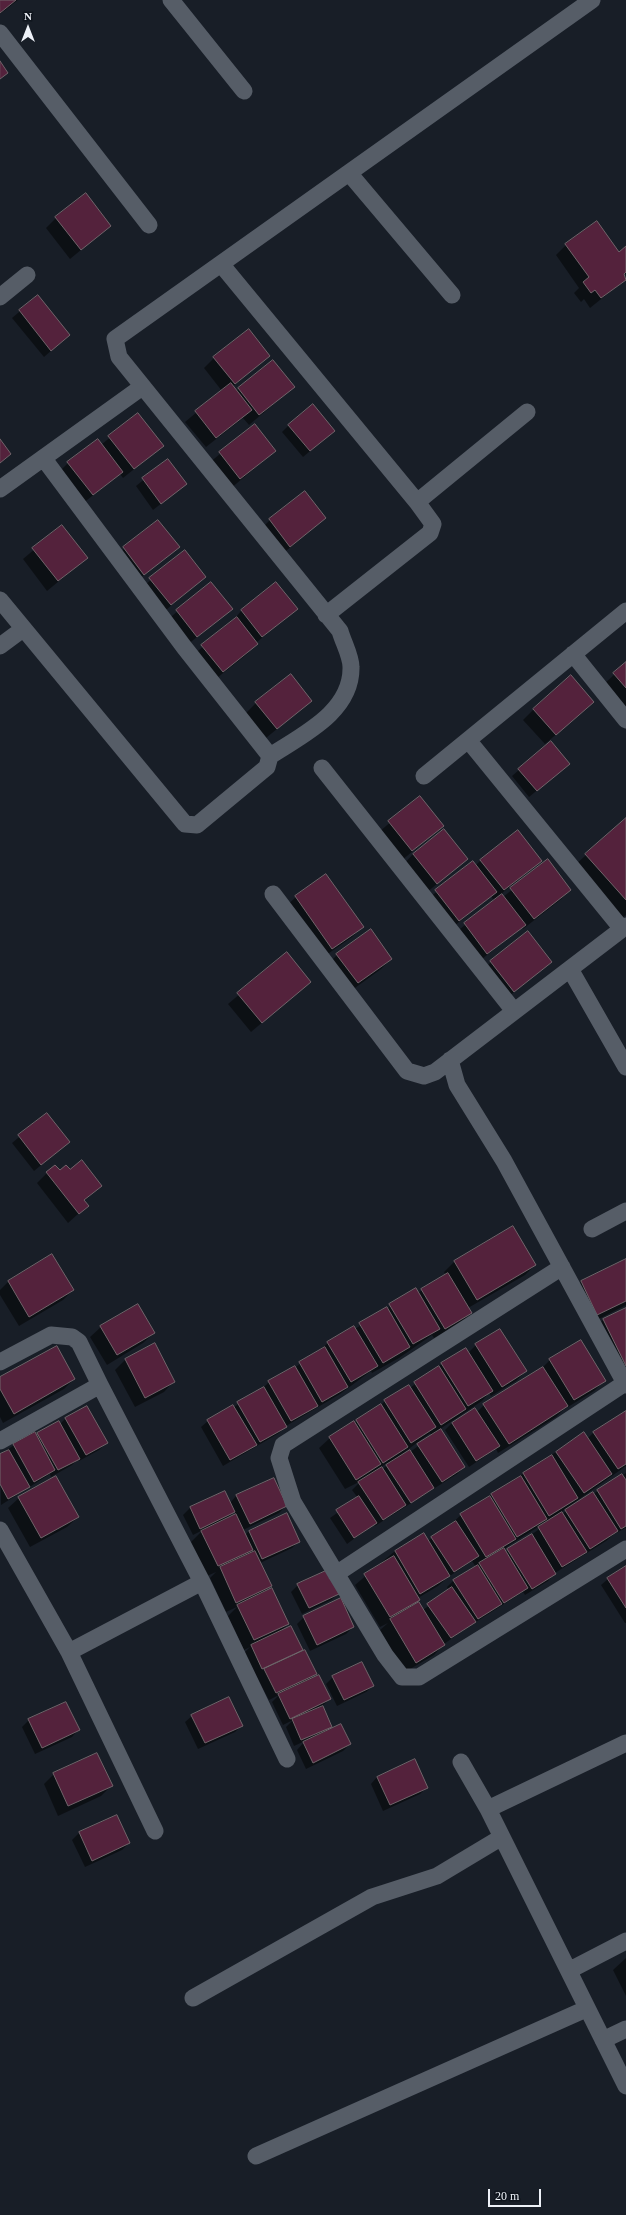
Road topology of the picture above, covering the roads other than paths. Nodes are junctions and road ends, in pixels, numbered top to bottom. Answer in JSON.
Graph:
{"nodes":[{"id":1,"x":171,"y":0,"type":"edge"},
{"id":2,"x":592,"y":0,"type":"edge"},
{"id":3,"x":0,"y":33,"type":"edge"},
{"id":4,"x":244,"y":91,"type":"dead end"},
{"id":5,"x":349,"y":173,"type":"junction"},
{"id":6,"x":149,"y":225,"type":"dead end"},
{"id":7,"x":221,"y":264,"type":"junction"},
{"id":8,"x":27,"y":275,"type":"dead end"},
{"id":9,"x":452,"y":295,"type":"dead end"},
{"id":10,"x":0,"y":297,"type":"edge"},
{"id":11,"x":142,"y":387,"type":"junction"},
{"id":12,"x":527,"y":412,"type":"dead end"},
{"id":13,"x":44,"y":459,"type":"junction"},
{"id":14,"x":0,"y":489,"type":"edge"},
{"id":15,"x":417,"y":502,"type":"junction"},
{"id":16,"x":0,"y":600,"type":"edge"},
{"id":17,"x":626,"y":611,"type":"edge"},
{"id":18,"x":326,"y":615,"type":"junction"},
{"id":19,"x":23,"y":629,"type":"junction"},
{"id":20,"x":0,"y":646,"type":"edge"},
{"id":21,"x":573,"y":654,"type":"junction"},
{"id":22,"x":626,"y":720,"type":"edge"},
{"id":23,"x":468,"y":740,"type":"junction"},
{"id":24,"x":270,"y":756,"type":"junction"},
{"id":25,"x":322,"y":768,"type":"dead end"},
{"id":26,"x":424,"y":776,"type":"dead end"},
{"id":27,"x":274,"y":894,"type":"dead end"},
{"id":28,"x":624,"y":927,"type":"edge"},
{"id":29,"x":570,"y":969,"type":"junction"},
{"id":30,"x":514,"y":1011,"type":"junction"},
{"id":31,"x":450,"y":1060,"type":"junction"},
{"id":32,"x":626,"y":1067,"type":"edge"},
{"id":33,"x":626,"y":1211,"type":"edge"},
{"id":34,"x":592,"y":1229,"type":"dead end"},
{"id":35,"x":562,"y":1267,"type":"junction"},
{"id":36,"x":0,"y":1362,"type":"edge"},
{"id":37,"x":625,"y":1384,"type":"edge"},
{"id":38,"x":100,"y":1386,"type":"junction"},
{"id":39,"x":0,"y":1441,"type":"edge"},
{"id":40,"x":0,"y":1530,"type":"edge"},
{"id":41,"x":626,"y":1549,"type":"edge"},
{"id":42,"x":336,"y":1574,"type":"junction"},
{"id":43,"x":202,"y":1582,"type":"junction"},
{"id":44,"x":69,"y":1652,"type":"junction"},
{"id":45,"x":626,"y":1743,"type":"edge"},
{"id":46,"x":287,"y":1759,"type":"dead end"},
{"id":47,"x":461,"y":1762,"type":"dead end"},
{"id":48,"x":488,"y":1809,"type":"junction"},
{"id":49,"x":155,"y":1831,"type":"dead end"},
{"id":50,"x":502,"y":1837,"type":"junction"},
{"id":51,"x":626,"y":1941,"type":"edge"},
{"id":52,"x":570,"y":1970,"type":"junction"},
{"id":53,"x":193,"y":1998,"type":"dead end"},
{"id":54,"x":586,"y":2009,"type":"junction"},
{"id":55,"x":626,"y":2029,"type":"edge"},
{"id":56,"x":603,"y":2040,"type":"junction"},
{"id":57,"x":626,"y":2086,"type":"edge"},
{"id":58,"x":256,"y":2156,"type":"dead end"}],
"edges":[{"from":1,"to":4,"type":"street"},
{"from":2,"to":5,"type":"street"},
{"from":3,"to":6,"type":"street"},
{"from":5,"to":7,"type":"street"},
{"from":5,"to":9,"type":"street"},
{"from":7,"to":11,"type":"street"},
{"from":7,"to":15,"type":"street"},
{"from":8,"to":10,"type":"street"},
{"from":11,"to":13,"type":"street"},
{"from":11,"to":18,"type":"street"},
{"from":12,"to":15,"type":"street"},
{"from":13,"to":14,"type":"street"},
{"from":13,"to":24,"type":"street"},
{"from":15,"to":18,"type":"street"},
{"from":16,"to":19,"type":"street"},
{"from":17,"to":21,"type":"street"},
{"from":18,"to":24,"type":"street"},
{"from":19,"to":20,"type":"street"},
{"from":19,"to":24,"type":"street"},
{"from":21,"to":22,"type":"street"},
{"from":21,"to":23,"type":"street"},
{"from":23,"to":26,"type":"street"},
{"from":23,"to":28,"type":"street"},
{"from":25,"to":30,"type":"street"},
{"from":27,"to":31,"type":"street"},
{"from":28,"to":29,"type":"street"},
{"from":29,"to":30,"type":"street"},
{"from":29,"to":32,"type":"street"},
{"from":30,"to":31,"type":"street"},
{"from":31,"to":35,"type":"street"},
{"from":33,"to":34,"type":"street"},
{"from":35,"to":37,"type":"street"},
{"from":35,"to":42,"type":"street"},
{"from":36,"to":38,"type":"street"},
{"from":37,"to":42,"type":"street"},
{"from":38,"to":39,"type":"street"},
{"from":38,"to":43,"type":"street"},
{"from":40,"to":44,"type":"street"},
{"from":41,"to":42,"type":"street"},
{"from":43,"to":44,"type":"street"},
{"from":43,"to":46,"type":"street"},
{"from":44,"to":49,"type":"street"},
{"from":45,"to":48,"type":"street"},
{"from":47,"to":48,"type":"street"},
{"from":48,"to":50,"type":"street"},
{"from":50,"to":52,"type":"street"},
{"from":50,"to":53,"type":"street"},
{"from":51,"to":52,"type":"street"},
{"from":52,"to":54,"type":"street"},
{"from":54,"to":56,"type":"street"},
{"from":54,"to":58,"type":"street"},
{"from":55,"to":56,"type":"street"},
{"from":56,"to":57,"type":"street"}]}
